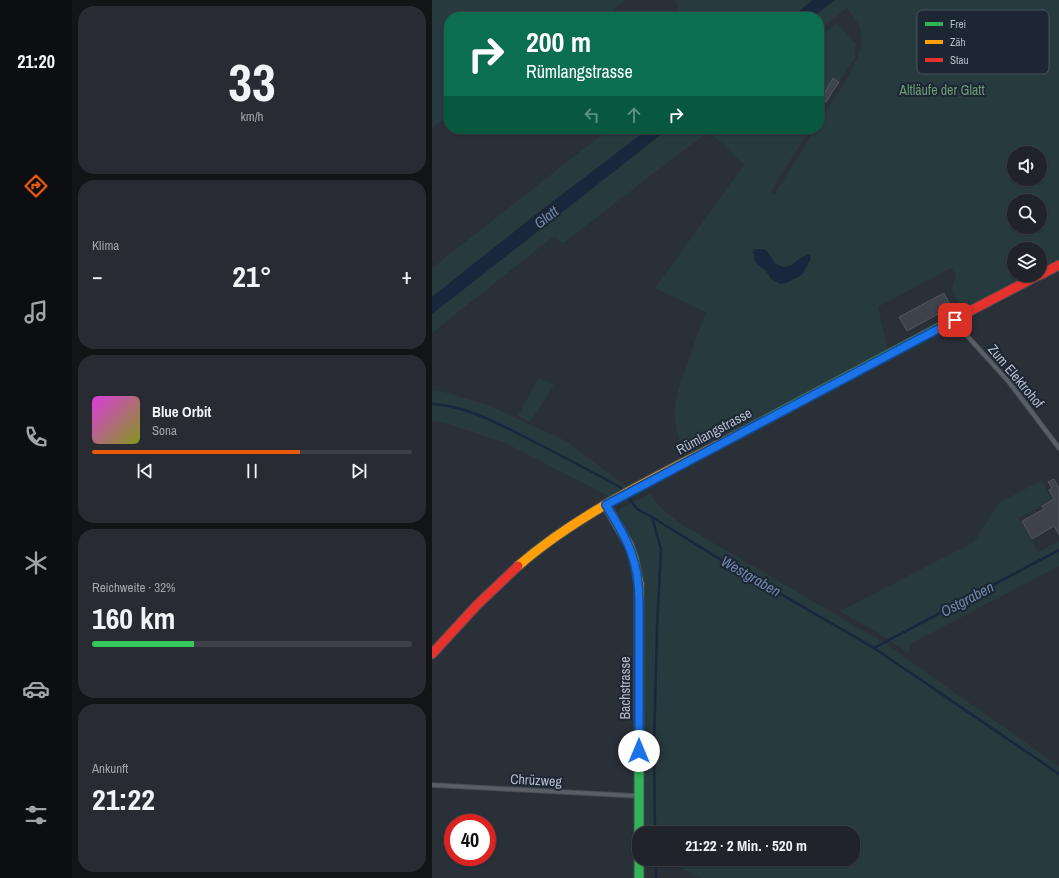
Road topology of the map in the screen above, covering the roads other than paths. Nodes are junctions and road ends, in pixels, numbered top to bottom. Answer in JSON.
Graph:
{"nodes":[{"id":1,"x":1059,"y":265,"type":"edge"},
{"id":2,"x":1047,"y":271,"type":"edge"},
{"id":3,"x":1027,"y":282,"type":"edge"},
{"id":4,"x":955,"y":320,"type":"junction"},
{"id":5,"x":1059,"y":448,"type":"edge"},
{"id":6,"x":606,"y":505,"type":"junction"},
{"id":7,"x":432,"y":654,"type":"edge"},
{"id":8,"x":432,"y":785,"type":"edge"},
{"id":9,"x":639,"y":796,"type":"junction"},
{"id":10,"x":639,"y":878,"type":"edge"}],
"edges":[{"from":1,"to":2,"type":"street","name":"Rümlangstrasse"},
{"from":3,"to":4,"type":"street","name":"Rümlangstrasse"},
{"from":4,"to":5,"type":"lane","name":"Zum Elektrohof"},
{"from":4,"to":6,"type":"street","name":"Rümlangstrasse"},
{"from":6,"to":7,"type":"street","name":"Rümlangstrasse"},
{"from":6,"to":9,"type":"street","name":"Bachstrasse"},
{"from":8,"to":9,"type":"lane","name":"Chrüzweg"},
{"from":9,"to":10,"type":"street","name":"Bachstrasse"}]}
